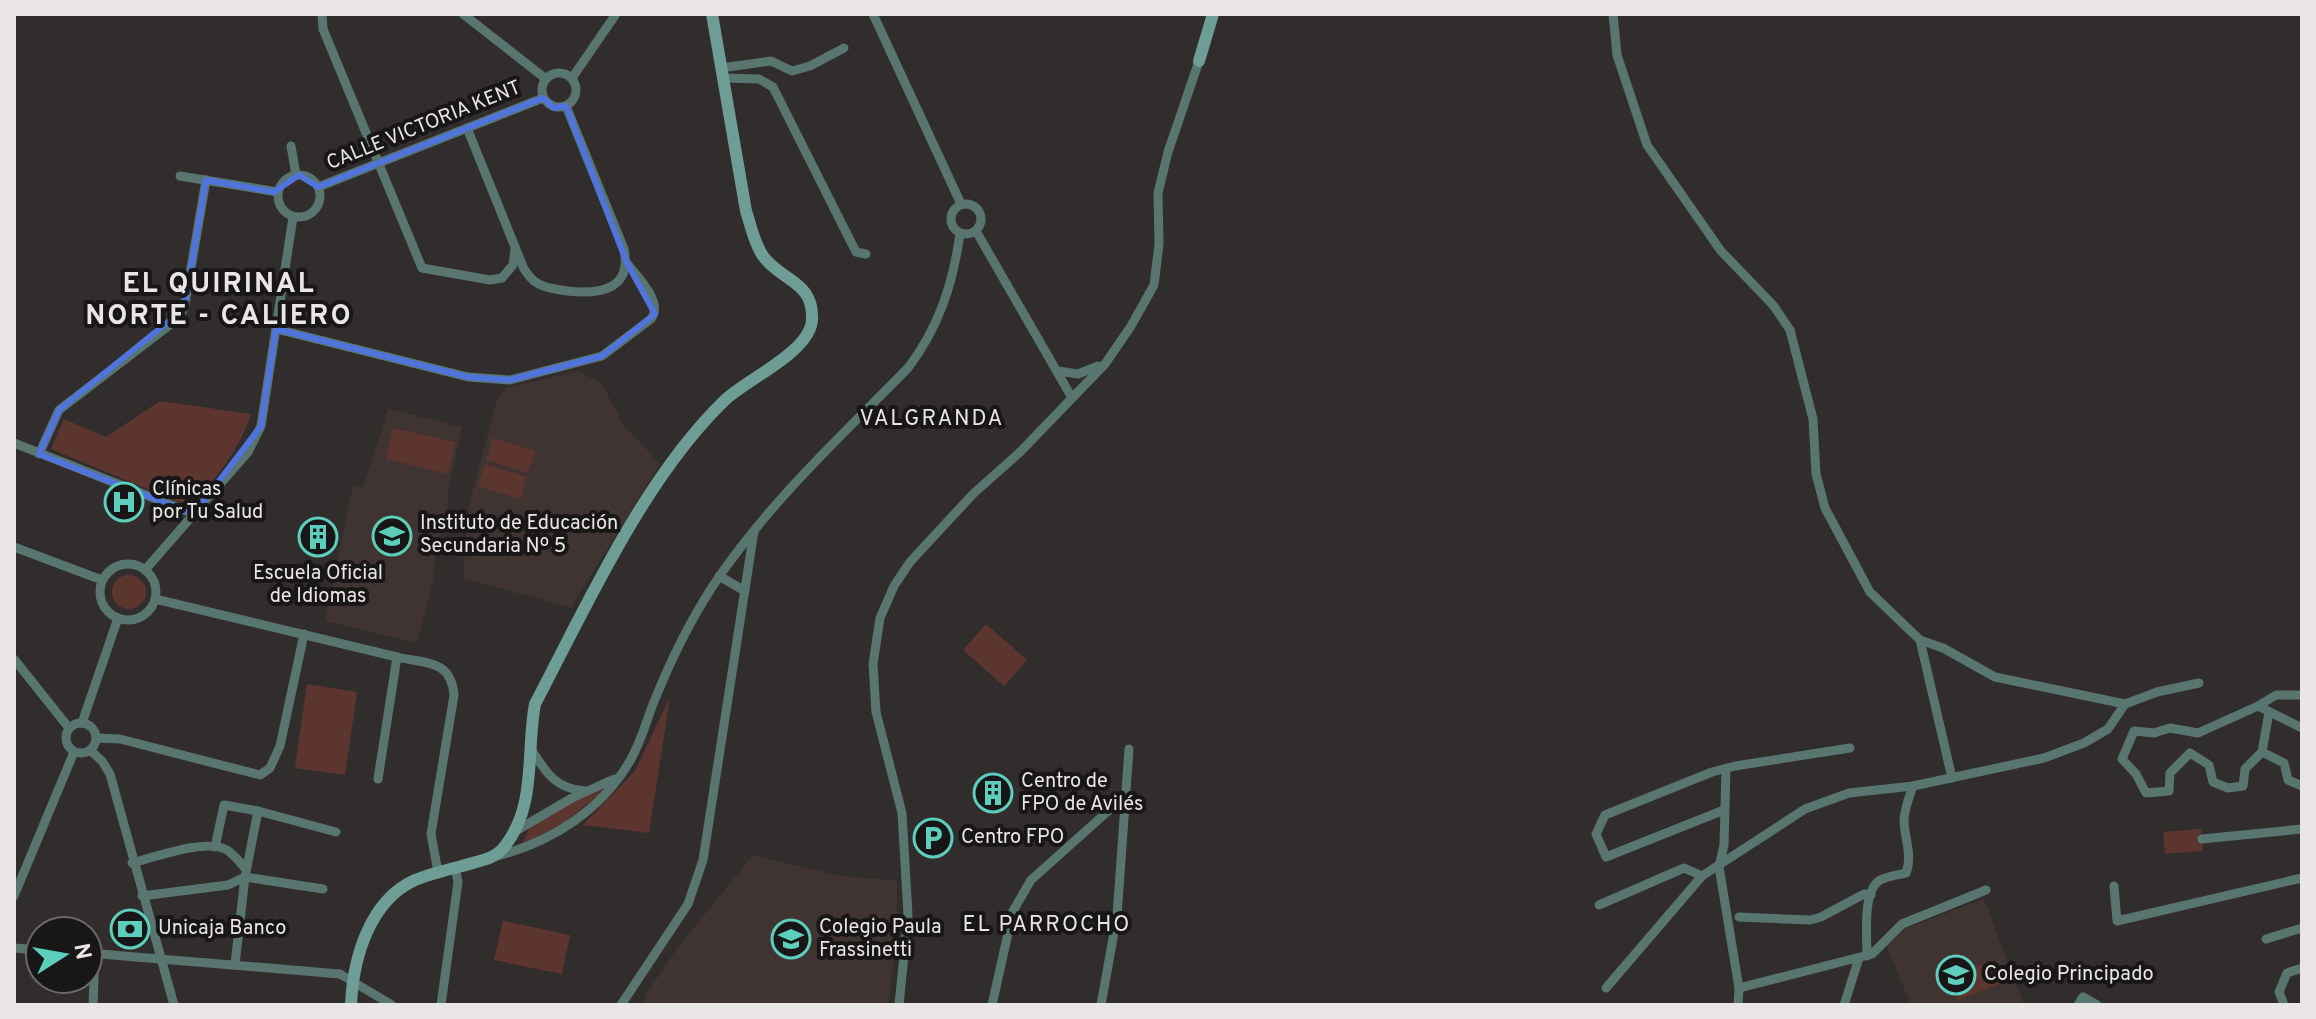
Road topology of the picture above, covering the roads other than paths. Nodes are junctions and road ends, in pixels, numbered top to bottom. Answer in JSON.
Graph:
{"nodes":[{"id":1,"x":322,"y":14,"type":"edge"},
{"id":2,"x":463,"y":14,"type":"edge"},
{"id":3,"x":616,"y":14,"type":"edge"},
{"id":4,"x":712,"y":14,"type":"edge"},
{"id":5,"x":873,"y":14,"type":"edge"},
{"id":6,"x":1213,"y":14,"type":"edge"},
{"id":7,"x":1613,"y":14,"type":"edge"},
{"id":8,"x":844,"y":48,"type":"dead end"},
{"id":9,"x":1199,"y":61,"type":"joint"},
{"id":10,"x":722,"y":73,"type":"junction"},
{"id":11,"x":572,"y":78,"type":"junction"},
{"id":12,"x":546,"y":79,"type":"junction"},
{"id":13,"x":543,"y":98,"type":"junction"},
{"id":14,"x":566,"y":106,"type":"junction"},
{"id":15,"x":467,"y":128,"type":"junction"},
{"id":16,"x":291,"y":146,"type":"dead end"},
{"id":17,"x":379,"y":163,"type":"junction"},
{"id":18,"x":296,"y":175,"type":"junction"},
{"id":19,"x":180,"y":176,"type":"dead end"},
{"id":20,"x":206,"y":180,"type":"junction"},
{"id":21,"x":318,"y":187,"type":"junction"},
{"id":22,"x":278,"y":192,"type":"junction"},
{"id":23,"x":961,"y":204,"type":"junction"},
{"id":24,"x":293,"y":217,"type":"junction"},
{"id":25,"x":976,"y":231,"type":"junction"},
{"id":26,"x":960,"y":233,"type":"junction"},
{"id":27,"x":516,"y":248,"type":"junction"},
{"id":28,"x":866,"y":254,"type":"dead end"},
{"id":29,"x":627,"y":263,"type":"junction"},
{"id":30,"x":276,"y":329,"type":"junction"},
{"id":31,"x":1105,"y":364,"type":"junction"},
{"id":32,"x":1058,"y":371,"type":"junction"},
{"id":33,"x":1071,"y":396,"type":"junction"},
{"id":34,"x":14,"y":443,"type":"edge"},
{"id":35,"x":39,"y":454,"type":"junction"},
{"id":36,"x":194,"y":514,"type":"junction"},
{"id":37,"x":754,"y":528,"type":"junction"},
{"id":38,"x":14,"y":547,"type":"edge"},
{"id":39,"x":145,"y":570,"type":"junction"},
{"id":40,"x":719,"y":576,"type":"junction"},
{"id":41,"x":102,"y":580,"type":"junction"},
{"id":42,"x":745,"y":591,"type":"junction"},
{"id":43,"x":155,"y":599,"type":"junction"},
{"id":44,"x":118,"y":618,"type":"junction"},
{"id":45,"x":304,"y":634,"type":"junction"},
{"id":46,"x":1920,"y":640,"type":"junction"},
{"id":47,"x":397,"y":657,"type":"junction"},
{"id":48,"x":14,"y":659,"type":"edge"},
{"id":49,"x":2199,"y":683,"type":"dead end"},
{"id":50,"x":2302,"y":695,"type":"edge"},
{"id":51,"x":2125,"y":704,"type":"junction"},
{"id":52,"x":2258,"y":706,"type":"junction"},
{"id":53,"x":2269,"y":712,"type":"junction"},
{"id":54,"x":82,"y":723,"type":"junction"},
{"id":55,"x":69,"y":728,"type":"junction"},
{"id":56,"x":2302,"y":728,"type":"edge"},
{"id":57,"x":2191,"y":732,"type":"junction"},
{"id":58,"x":96,"y":738,"type":"junction"},
{"id":59,"x":530,"y":747,"type":"junction"},
{"id":60,"x":1850,"y":748,"type":"dead end"},
{"id":61,"x":1129,"y":749,"type":"dead end"},
{"id":62,"x":90,"y":750,"type":"junction"},
{"id":63,"x":74,"y":752,"type":"junction"},
{"id":64,"x":2262,"y":752,"type":"junction"},
{"id":65,"x":2190,"y":753,"type":"junction"},
{"id":66,"x":1726,"y":769,"type":"junction"},
{"id":67,"x":617,"y":778,"type":"junction"},
{"id":68,"x":1952,"y":778,"type":"junction"},
{"id":69,"x":378,"y":779,"type":"dead end"},
{"id":70,"x":1913,"y":786,"type":"junction"},
{"id":71,"x":2302,"y":786,"type":"edge"},
{"id":72,"x":589,"y":792,"type":"junction"},
{"id":73,"x":1126,"y":795,"type":"junction"},
{"id":74,"x":1724,"y":810,"type":"junction"},
{"id":75,"x":258,"y":811,"type":"junction"},
{"id":76,"x":2302,"y":829,"type":"edge"},
{"id":77,"x":336,"y":832,"type":"dead end"},
{"id":78,"x":513,"y":834,"type":"junction"},
{"id":79,"x":2202,"y":839,"type":"dead end"},
{"id":80,"x":215,"y":847,"type":"junction"},
{"id":81,"x":494,"y":857,"type":"junction"},
{"id":82,"x":132,"y":863,"type":"junction"},
{"id":83,"x":455,"y":867,"type":"junction"},
{"id":84,"x":1719,"y":867,"type":"junction"},
{"id":85,"x":245,"y":872,"type":"junction"},
{"id":86,"x":438,"y":872,"type":"junction"},
{"id":87,"x":1702,"y":876,"type":"junction"},
{"id":88,"x":2302,"y":878,"type":"edge"},
{"id":89,"x":2114,"y":886,"type":"dead end"},
{"id":90,"x":323,"y":889,"type":"dead end"},
{"id":91,"x":1986,"y":890,"type":"dead end"},
{"id":92,"x":1871,"y":895,"type":"junction"},
{"id":93,"x":14,"y":896,"type":"edge"},
{"id":94,"x":142,"y":896,"type":"junction"},
{"id":95,"x":1599,"y":905,"type":"dead end"},
{"id":96,"x":1739,"y":917,"type":"dead end"},
{"id":97,"x":2302,"y":928,"type":"edge"},
{"id":98,"x":2266,"y":939,"type":"dead end"},
{"id":99,"x":104,"y":955,"type":"edge"},
{"id":100,"x":1863,"y":957,"type":"junction"},
{"id":101,"x":160,"y":958,"type":"junction"},
{"id":102,"x":235,"y":964,"type":"junction"},
{"id":103,"x":2302,"y":968,"type":"edge"},
{"id":104,"x":352,"y":980,"type":"junction"},
{"id":105,"x":1606,"y":988,"type":"dead end"},
{"id":106,"x":1739,"y":988,"type":"junction"},
{"id":107,"x":174,"y":1005,"type":"edge"},
{"id":108,"x":351,"y":1005,"type":"edge"},
{"id":109,"x":392,"y":1005,"type":"edge"},
{"id":110,"x":441,"y":1005,"type":"edge"},
{"id":111,"x":621,"y":1005,"type":"edge"},
{"id":112,"x":899,"y":1005,"type":"edge"},
{"id":113,"x":992,"y":1005,"type":"edge"},
{"id":114,"x":1101,"y":1005,"type":"edge"},
{"id":115,"x":1738,"y":1005,"type":"edge"},
{"id":116,"x":1844,"y":1005,"type":"edge"},
{"id":117,"x":2078,"y":1005,"type":"edge"},
{"id":118,"x":2097,"y":1005,"type":"edge"},
{"id":119,"x":2284,"y":1005,"type":"edge"}],
"edges":[{"from":1,"to":17,"type":"street"},
{"from":2,"to":12,"type":"street"},
{"from":3,"to":11,"type":"street"},
{"from":4,"to":10,"type":"street"},
{"from":5,"to":23,"type":"street"},
{"from":6,"to":9,"type":"street"},
{"from":7,"to":46,"type":"street"},
{"from":8,"to":10,"type":"street"},
{"from":9,"to":31,"type":"street"},
{"from":10,"to":28,"type":"street"},
{"from":10,"to":59,"type":"street"},
{"from":11,"to":12,"type":"street"},
{"from":11,"to":14,"type":"street"},
{"from":12,"to":13,"type":"street"},
{"from":13,"to":14,"type":"street"},
{"from":13,"to":15,"type":"street","name":"CALLE VICTORIA KENT"},
{"from":14,"to":29,"type":"street"},
{"from":15,"to":17,"type":"street","name":"CALLE VICTORIA KENT"},
{"from":15,"to":27,"type":"street"},
{"from":16,"to":18,"type":"street"},
{"from":17,"to":21,"type":"street","name":"CALLE VICTORIA KENT"},
{"from":17,"to":27,"type":"street"},
{"from":18,"to":21,"type":"street"},
{"from":18,"to":22,"type":"street"},
{"from":19,"to":20,"type":"street"},
{"from":20,"to":22,"type":"street"},
{"from":20,"to":35,"type":"street"},
{"from":21,"to":24,"type":"street"},
{"from":22,"to":24,"type":"street"},
{"from":23,"to":25,"type":"street"},
{"from":23,"to":26,"type":"street"},
{"from":24,"to":30,"type":"street"},
{"from":25,"to":26,"type":"street"},
{"from":25,"to":32,"type":"street"},
{"from":26,"to":37,"type":"street"},
{"from":27,"to":29,"type":"street"},
{"from":29,"to":30,"type":"street"},
{"from":30,"to":36,"type":"street"},
{"from":31,"to":32,"type":"street"},
{"from":31,"to":33,"type":"street"},
{"from":32,"to":33,"type":"street"},
{"from":33,"to":112,"type":"street"},
{"from":34,"to":35,"type":"street"},
{"from":35,"to":36,"type":"street"},
{"from":36,"to":39,"type":"street"},
{"from":37,"to":40,"type":"street"},
{"from":37,"to":42,"type":"street"},
{"from":38,"to":41,"type":"street"},
{"from":39,"to":41,"type":"street"},
{"from":39,"to":43,"type":"street"},
{"from":40,"to":42,"type":"street"},
{"from":40,"to":67,"type":"street"},
{"from":41,"to":44,"type":"street"},
{"from":42,"to":111,"type":"street"},
{"from":43,"to":44,"type":"street"},
{"from":43,"to":45,"type":"street"},
{"from":44,"to":54,"type":"street"},
{"from":45,"to":47,"type":"street"},
{"from":45,"to":58,"type":"street"},
{"from":46,"to":51,"type":"street"},
{"from":46,"to":68,"type":"street"},
{"from":47,"to":69,"type":"street"},
{"from":47,"to":86,"type":"street"},
{"from":48,"to":55,"type":"street"},
{"from":49,"to":51,"type":"street"},
{"from":50,"to":52,"type":"street"},
{"from":51,"to":68,"type":"street"},
{"from":52,"to":53,"type":"street"},
{"from":52,"to":57,"type":"street"},
{"from":53,"to":56,"type":"street"},
{"from":53,"to":64,"type":"street"},
{"from":54,"to":55,"type":"street"},
{"from":54,"to":58,"type":"street"},
{"from":55,"to":63,"type":"street"},
{"from":57,"to":65,"type":"street"},
{"from":57,"to":65,"type":"street"},
{"from":58,"to":62,"type":"street"},
{"from":59,"to":72,"type":"street"},
{"from":59,"to":78,"type":"street"},
{"from":60,"to":66,"type":"street"},
{"from":61,"to":73,"type":"street"},
{"from":62,"to":63,"type":"street"},
{"from":62,"to":82,"type":"street"},
{"from":63,"to":93,"type":"street"},
{"from":64,"to":65,"type":"street"},
{"from":64,"to":71,"type":"street"},
{"from":66,"to":74,"type":"street"},
{"from":66,"to":74,"type":"street"},
{"from":67,"to":72,"type":"street"},
{"from":67,"to":81,"type":"street"},
{"from":68,"to":70,"type":"street"},
{"from":70,"to":84,"type":"street"},
{"from":70,"to":92,"type":"street"},
{"from":72,"to":78,"type":"street"},
{"from":73,"to":113,"type":"street"},
{"from":73,"to":114,"type":"street"},
{"from":74,"to":84,"type":"street"},
{"from":75,"to":77,"type":"street"},
{"from":75,"to":80,"type":"street"},
{"from":75,"to":85,"type":"street"},
{"from":76,"to":79,"type":"street"},
{"from":78,"to":81,"type":"street"},
{"from":80,"to":82,"type":"street"},
{"from":80,"to":85,"type":"street"},
{"from":81,"to":83,"type":"street"},
{"from":82,"to":94,"type":"street"},
{"from":83,"to":86,"type":"street"},
{"from":83,"to":110,"type":"street"},
{"from":84,"to":87,"type":"street"},
{"from":84,"to":106,"type":"street"},
{"from":85,"to":90,"type":"street"},
{"from":85,"to":94,"type":"street"},
{"from":85,"to":102,"type":"street"},
{"from":86,"to":104,"type":"street"},
{"from":87,"to":95,"type":"street"},
{"from":87,"to":105,"type":"street"},
{"from":88,"to":89,"type":"street"},
{"from":91,"to":100,"type":"street"},
{"from":92,"to":96,"type":"street"},
{"from":92,"to":100,"type":"street"},
{"from":94,"to":101,"type":"street"},
{"from":97,"to":98,"type":"street"},
{"from":99,"to":101,"type":"street"},
{"from":100,"to":106,"type":"street"},
{"from":100,"to":116,"type":"street"},
{"from":101,"to":102,"type":"street"},
{"from":101,"to":107,"type":"street"},
{"from":102,"to":104,"type":"street"},
{"from":103,"to":119,"type":"street"},
{"from":104,"to":108,"type":"street"},
{"from":104,"to":109,"type":"street"},
{"from":106,"to":115,"type":"street"},
{"from":117,"to":118,"type":"street"}]}
